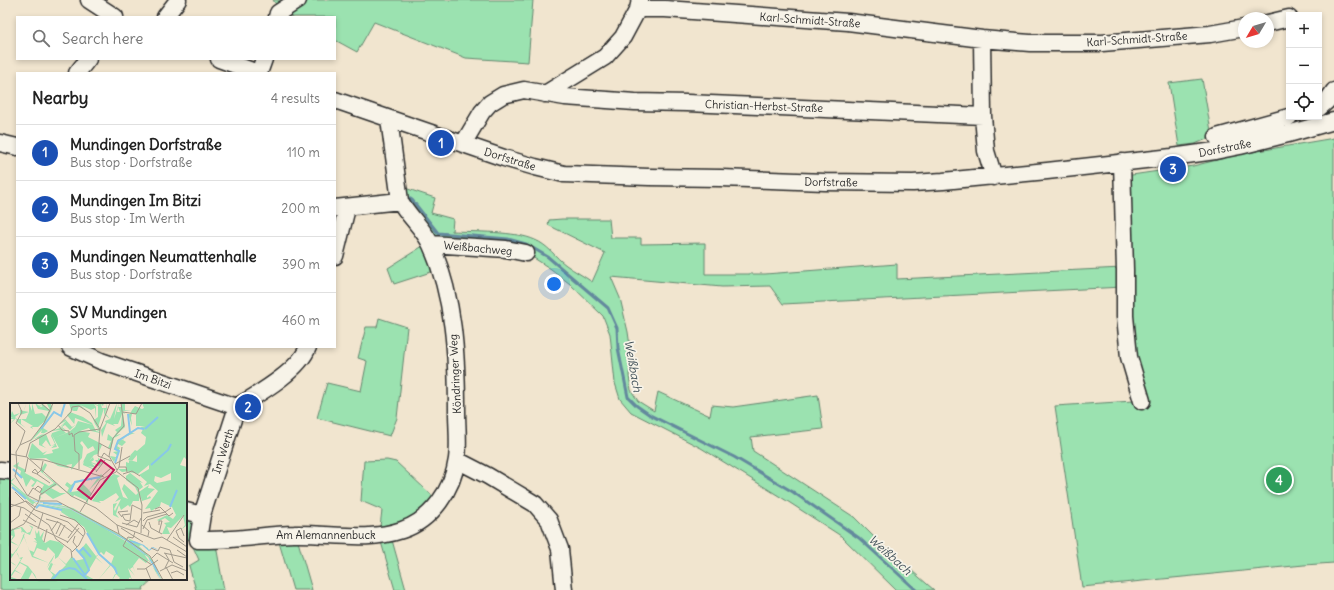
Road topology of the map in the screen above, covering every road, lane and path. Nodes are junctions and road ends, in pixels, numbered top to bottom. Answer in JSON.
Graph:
{"nodes":[{"id":1,"x":90,"y":0,"type":"edge"},
{"id":2,"x":178,"y":0,"type":"edge"},
{"id":3,"x":298,"y":0,"type":"edge"},
{"id":4,"x":639,"y":5,"type":"edge"},
{"id":5,"x":111,"y":16,"type":"edge"},
{"id":6,"x":167,"y":16,"type":"edge"},
{"id":7,"x":277,"y":16,"type":"edge"},
{"id":8,"x":1286,"y":19,"type":"edge"},
{"id":9,"x":1274,"y":22,"type":"edge"},
{"id":10,"x":1238,"y":29,"type":"edge"},
{"id":11,"x":982,"y":39,"type":"junction"},
{"id":12,"x":87,"y":60,"type":"edge"},
{"id":13,"x":222,"y":60,"type":"edge"},
{"id":14,"x":264,"y":60,"type":"edge"},
{"id":15,"x":78,"y":72,"type":"edge"},
{"id":16,"x":255,"y":72,"type":"edge"},
{"id":17,"x":258,"y":72,"type":"edge"},
{"id":18,"x":1334,"y":91,"type":"edge"},
{"id":19,"x":545,"y":94,"type":"junction"},
{"id":20,"x":336,"y":100,"type":"edge"},
{"id":21,"x":1322,"y":105,"type":"edge"},
{"id":22,"x":983,"y":116,"type":"junction"},
{"id":23,"x":389,"y":118,"type":"junction"},
{"id":24,"x":1286,"y":118,"type":"edge"},
{"id":25,"x":1334,"y":121,"type":"edge"},
{"id":26,"x":1217,"y":137,"type":"dead end"},
{"id":27,"x":0,"y":143,"type":"edge"},
{"id":28,"x":463,"y":144,"type":"junction"},
{"id":29,"x":16,"y":147,"type":"edge"},
{"id":30,"x":1122,"y":162,"type":"junction"},
{"id":31,"x":994,"y":177,"type":"junction"},
{"id":32,"x":399,"y":193,"type":"junction"},
{"id":33,"x":341,"y":208,"type":"edge"},
{"id":34,"x":431,"y":244,"type":"junction"},
{"id":35,"x":336,"y":248,"type":"edge"},
{"id":36,"x":526,"y":253,"type":"dead end"},
{"id":37,"x":72,"y":348,"type":"edge"},
{"id":38,"x":308,"y":348,"type":"edge"},
{"id":39,"x":1142,"y":400,"type":"dead end"},
{"id":40,"x":237,"y":407,"type":"junction"},
{"id":41,"x":457,"y":460,"type":"junction"},
{"id":42,"x":0,"y":470,"type":"edge"},
{"id":43,"x":10,"y":471,"type":"edge"},
{"id":44,"x":187,"y":511,"type":"edge"},
{"id":45,"x":202,"y":515,"type":"junction"},
{"id":46,"x":564,"y":590,"type":"edge"}],
"edges":[{"from":1,"to":5,"type":"street"},
{"from":2,"to":6,"type":"street"},
{"from":3,"to":7,"type":"street"},
{"from":4,"to":11,"type":"street","name":"Karl-Schmidt-Straße"},
{"from":4,"to":19,"type":"street","name":"Karl-Schmidt-Straße"},
{"from":8,"to":9,"type":"street"},
{"from":10,"to":11,"type":"street","name":"Karl-Schmidt-Straße"},
{"from":11,"to":22,"type":"street"},
{"from":12,"to":15,"type":"street"},
{"from":13,"to":16,"type":"street"},
{"from":14,"to":17,"type":"street"},
{"from":18,"to":21,"type":"street"},
{"from":19,"to":22,"type":"street","name":"Christian-Herbst-Straße"},
{"from":19,"to":28,"type":"street"},
{"from":20,"to":23,"type":"street","name":"Dorfstraße"},
{"from":22,"to":31,"type":"street"},
{"from":23,"to":28,"type":"street","name":"Dorfstraße"},
{"from":23,"to":32,"type":"street","name":"Köndringer Weg"},
{"from":24,"to":26,"type":"street","name":"Dorfstraße"},
{"from":25,"to":30,"type":"street","name":"Dorfstraße"},
{"from":27,"to":29,"type":"street"},
{"from":28,"to":31,"type":"street","name":"Dorfstraße"},
{"from":30,"to":31,"type":"street","name":"Dorfstraße"},
{"from":30,"to":39,"type":"street"},
{"from":32,"to":33,"type":"street"},
{"from":32,"to":34,"type":"street","name":"Köndringer Weg"},
{"from":33,"to":35,"type":"street"},
{"from":34,"to":36,"type":"street","name":"Weißbachweg"},
{"from":34,"to":41,"type":"street","name":"Köndringer Weg"},
{"from":37,"to":40,"type":"street","name":"Im Bitzi"},
{"from":38,"to":40,"type":"street"},
{"from":40,"to":45,"type":"street","name":"Im Werth"},
{"from":41,"to":45,"type":"street","name":"Am Alemannenbuck"},
{"from":41,"to":46,"type":"street"},
{"from":42,"to":43,"type":"street"},
{"from":44,"to":45,"type":"street"}]}
